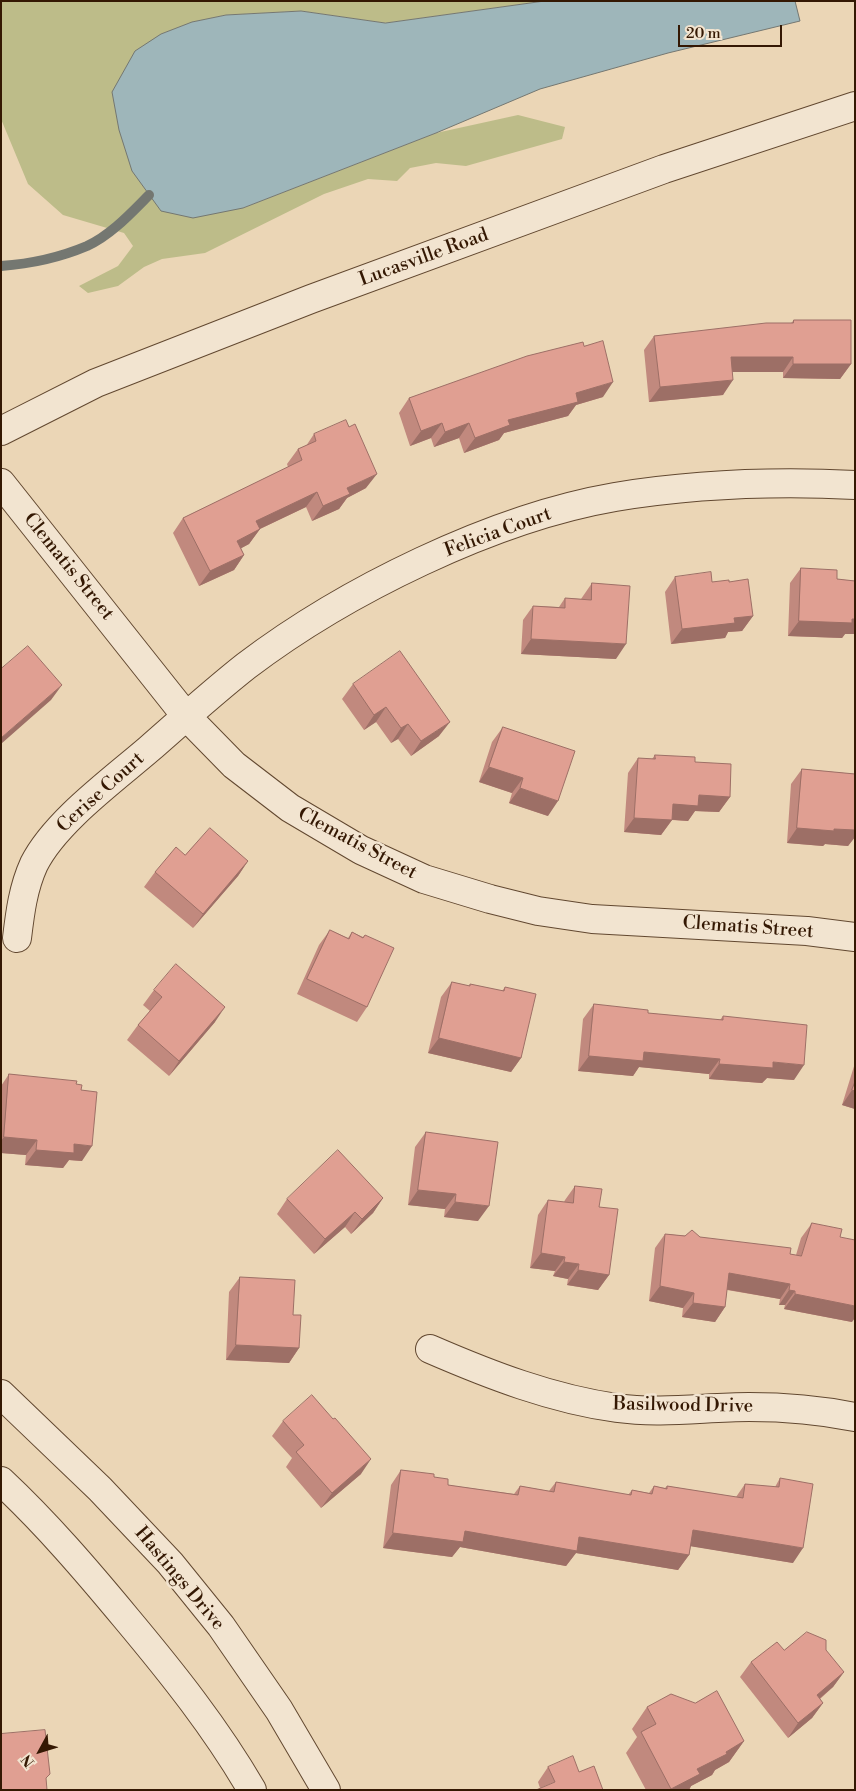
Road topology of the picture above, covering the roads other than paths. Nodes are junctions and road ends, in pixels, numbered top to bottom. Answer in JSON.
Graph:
{"nodes":[{"id":1,"x":855,"y":106,"type":"edge"},
{"id":2,"x":1,"y":431,"type":"edge"},
{"id":3,"x":1,"y":483,"type":"edge"},
{"id":4,"x":855,"y":485,"type":"edge"},
{"id":5,"x":186,"y":716,"type":"junction"},
{"id":6,"x":855,"y":937,"type":"edge"},
{"id":7,"x":18,"y":938,"type":"dead end"},
{"id":8,"x":430,"y":1349,"type":"dead end"},
{"id":9,"x":1,"y":1394,"type":"edge"},
{"id":10,"x":855,"y":1416,"type":"edge"},
{"id":11,"x":1,"y":1481,"type":"edge"},
{"id":12,"x":252,"y":1790,"type":"edge"},
{"id":13,"x":326,"y":1790,"type":"edge"}],
"edges":[{"from":1,"to":2,"type":"street","name":"Lucasville Road"},
{"from":3,"to":5,"type":"street","name":"Clematis Street"},
{"from":4,"to":5,"type":"street","name":"Felicia Court"},
{"from":5,"to":6,"type":"street","name":"Clematis Street"},
{"from":5,"to":7,"type":"street","name":"Cerise Court"},
{"from":8,"to":10,"type":"street","name":"Basilwood Drive"},
{"from":9,"to":13,"type":"street","name":"Hastings Drive"},
{"from":11,"to":12,"type":"street"}]}
